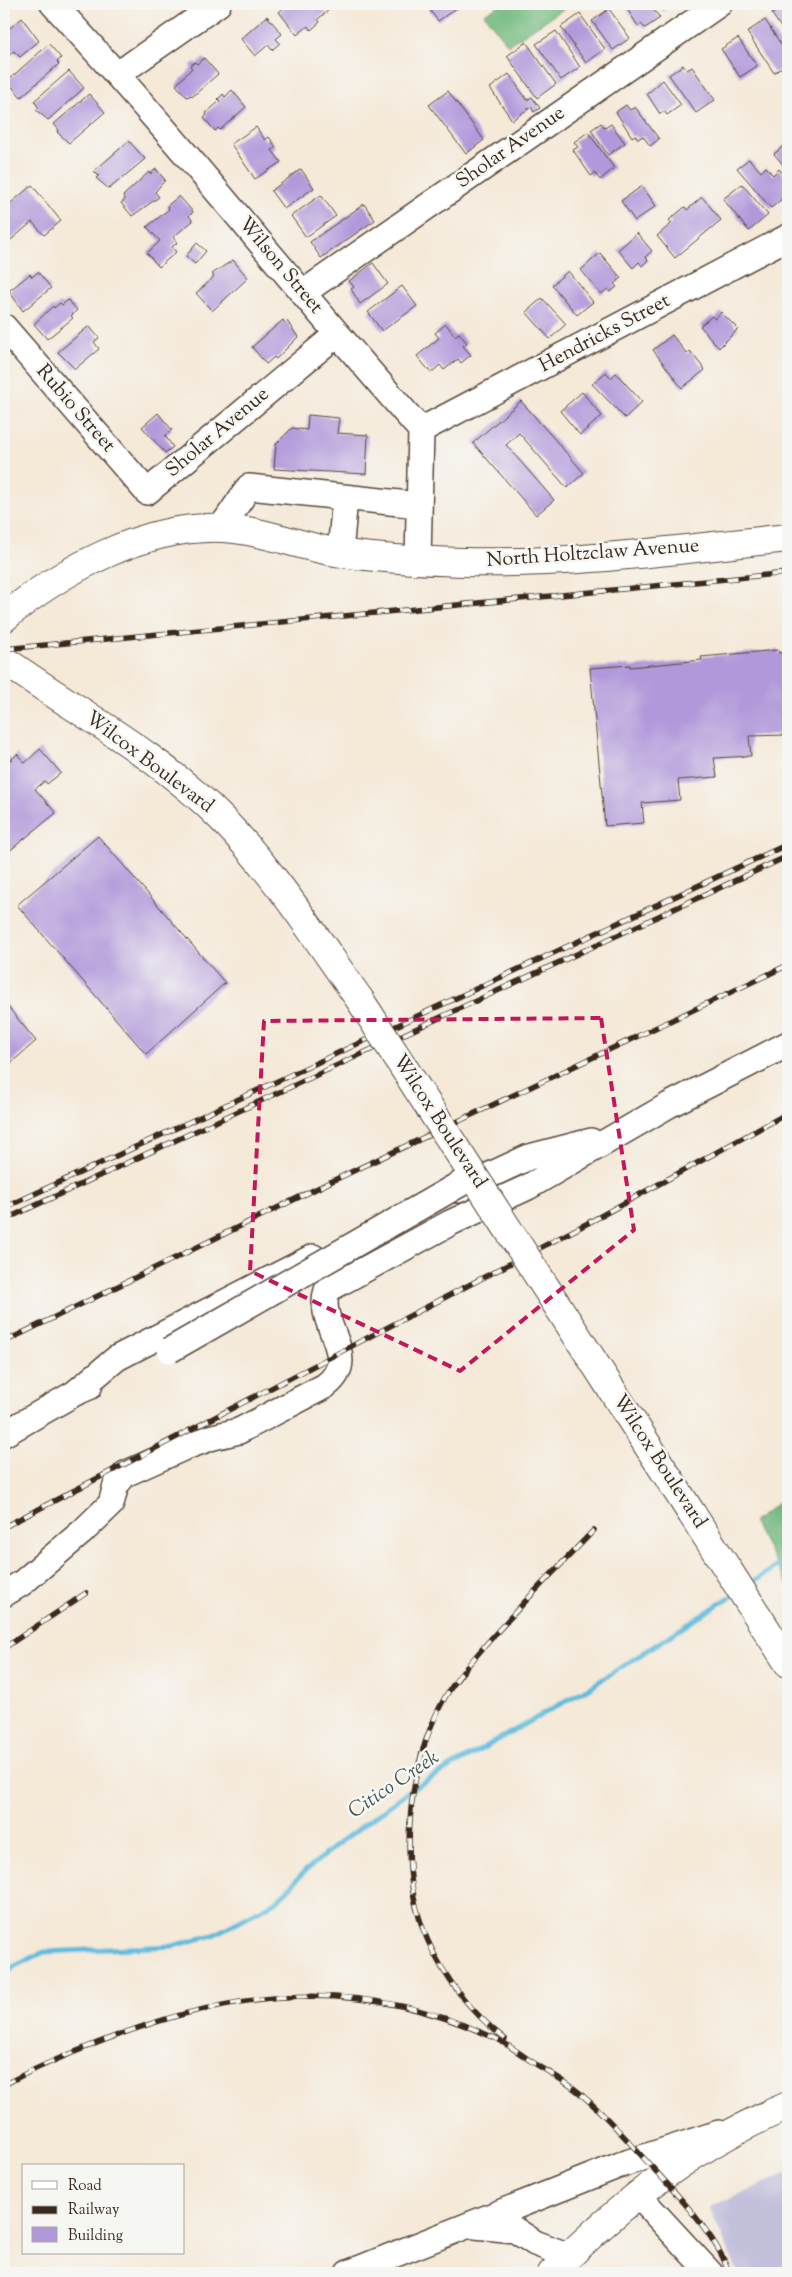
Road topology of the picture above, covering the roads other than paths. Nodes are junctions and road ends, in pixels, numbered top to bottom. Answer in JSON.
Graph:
{"nodes":[{"id":1,"x":53,"y":4,"type":"edge"},
{"id":2,"x":218,"y":4,"type":"edge"},
{"id":3,"x":719,"y":4,"type":"edge"},
{"id":4,"x":118,"y":74,"type":"junction"},
{"id":5,"x":788,"y":237,"type":"edge"},
{"id":6,"x":304,"y":292,"type":"junction"},
{"id":7,"x":4,"y":326,"type":"edge"},
{"id":8,"x":336,"y":335,"type":"junction"},
{"id":9,"x":421,"y":430,"type":"junction"},
{"id":10,"x":147,"y":492,"type":"joint"},
{"id":11,"x":345,"y":498,"type":"junction"},
{"id":12,"x":418,"y":505,"type":"junction"},
{"id":13,"x":221,"y":528,"type":"junction"},
{"id":14,"x":788,"y":538,"type":"edge"},
{"id":15,"x":340,"y":553,"type":"junction"},
{"id":16,"x":418,"y":560,"type":"junction"},
{"id":17,"x":4,"y":618,"type":"edge"},
{"id":18,"x":4,"y":660,"type":"edge"},
{"id":19,"x":788,"y":1044,"type":"edge"},
{"id":20,"x":629,"y":1129,"type":"junction"},
{"id":21,"x":474,"y":1176,"type":"junction"},
{"id":22,"x":75,"y":1393,"type":"junction"},
{"id":23,"x":4,"y":1434,"type":"edge"},
{"id":24,"x":4,"y":1594,"type":"edge"},
{"id":25,"x":788,"y":1663,"type":"edge"},
{"id":26,"x":788,"y":2106,"type":"edge"},
{"id":27,"x":741,"y":2126,"type":"junction"},
{"id":28,"x":637,"y":2194,"type":"junction"},
{"id":29,"x":470,"y":2226,"type":"junction"},
{"id":30,"x":561,"y":2265,"type":"edge"},
{"id":31,"x":348,"y":2273,"type":"edge"},
{"id":32,"x":710,"y":2273,"type":"edge"}],
"edges":[{"from":1,"to":4,"type":"street","name":"Wilson Street"},
{"from":2,"to":4,"type":"street"},
{"from":3,"to":6,"type":"street","name":"Sholar Avenue"},
{"from":4,"to":6,"type":"street","name":"Wilson Street"},
{"from":5,"to":9,"type":"street","name":"Hendricks Street"},
{"from":6,"to":8,"type":"street","name":"Wilson Street"},
{"from":7,"to":10,"type":"street","name":"Rubio Street"},
{"from":8,"to":9,"type":"street","name":"Wilson Street"},
{"from":8,"to":10,"type":"street","name":"Sholar Avenue"},
{"from":9,"to":12,"type":"street"},
{"from":11,"to":12,"type":"street"},
{"from":11,"to":13,"type":"street"},
{"from":11,"to":15,"type":"street"},
{"from":12,"to":16,"type":"street"},
{"from":13,"to":15,"type":"main road","name":"North Holtzclaw Avenue"},
{"from":13,"to":17,"type":"main road","name":"North Holtzclaw Avenue"},
{"from":14,"to":16,"type":"main road","name":"North Holtzclaw Avenue"},
{"from":15,"to":16,"type":"main road","name":"North Holtzclaw Avenue"},
{"from":18,"to":21,"type":"main road","name":"Wilcox Boulevard","bridge":true},
{"from":19,"to":20,"type":"street"},
{"from":20,"to":22,"type":"street"},
{"from":20,"to":24,"type":"street"},
{"from":21,"to":22,"type":"street","bridge":true},
{"from":21,"to":25,"type":"main road","name":"Wilcox Boulevard","bridge":true},
{"from":22,"to":23,"type":"street"},
{"from":26,"to":27,"type":"main road"},
{"from":27,"to":28,"type":"main road"},
{"from":27,"to":29,"type":"street"},
{"from":28,"to":30,"type":"main road"},
{"from":28,"to":32,"type":"street"},
{"from":29,"to":30,"type":"street"},
{"from":29,"to":31,"type":"street"}]}
